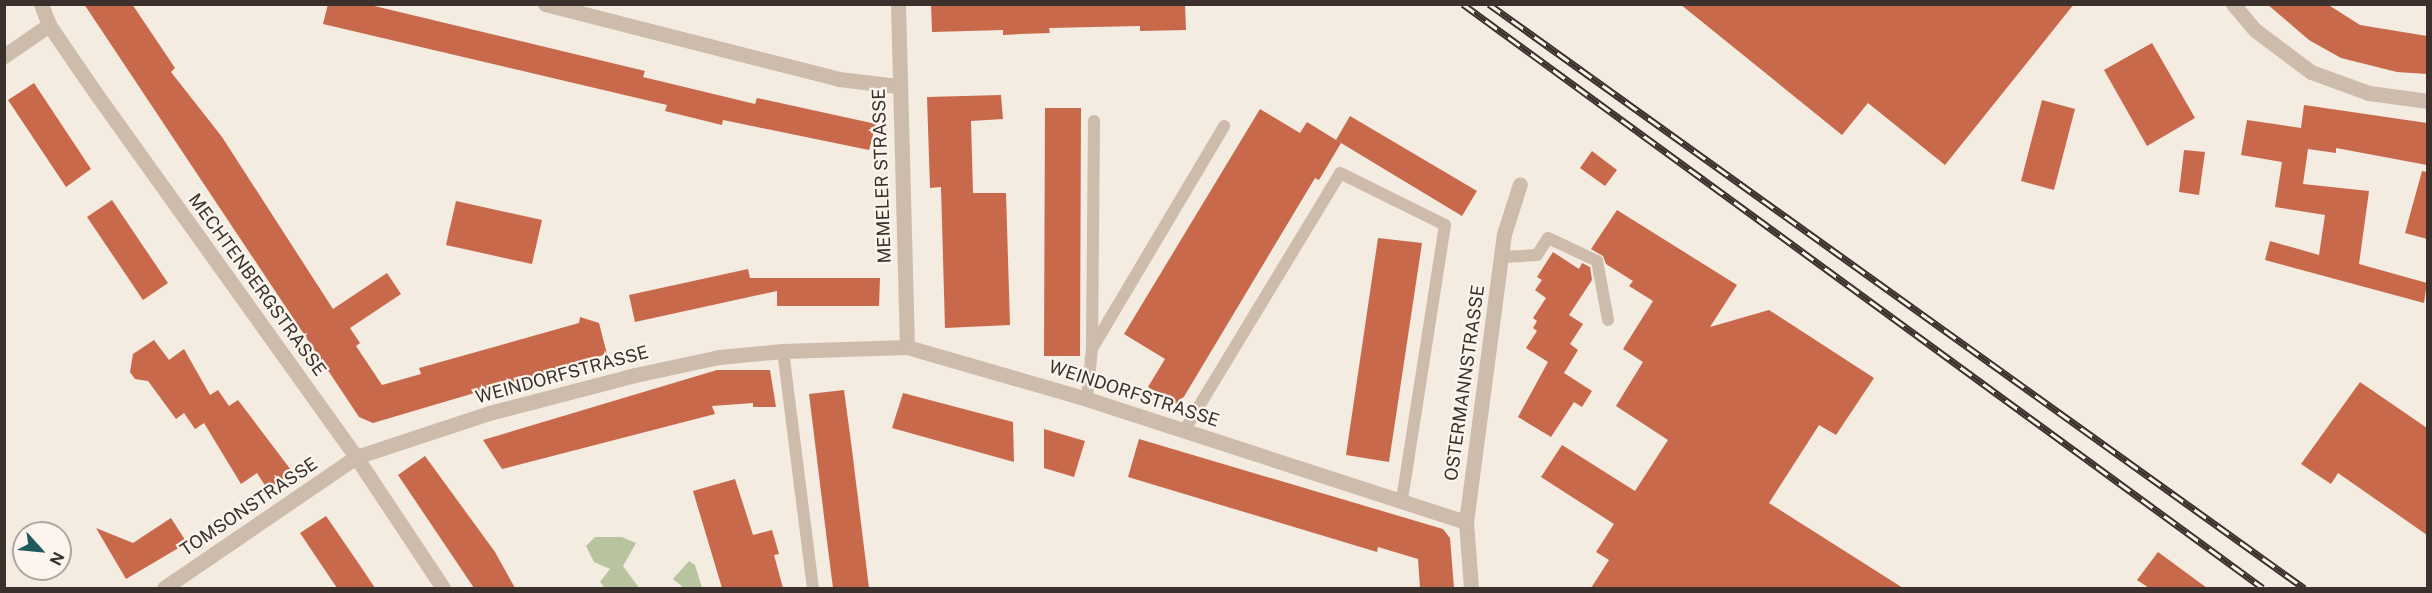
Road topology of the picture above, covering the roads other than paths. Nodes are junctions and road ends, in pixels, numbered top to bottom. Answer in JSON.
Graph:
{"nodes":[{"id":1,"x":41,"y":4,"type":"edge"},
{"id":2,"x":544,"y":4,"type":"edge"},
{"id":3,"x":898,"y":4,"type":"edge"},
{"id":4,"x":2234,"y":4,"type":"edge"},
{"id":5,"x":567,"y":7,"type":"edge"},
{"id":6,"x":49,"y":25,"type":"junction"},
{"id":7,"x":4,"y":56,"type":"edge"},
{"id":8,"x":898,"y":86,"type":"junction"},
{"id":9,"x":2427,"y":101,"type":"edge"},
{"id":10,"x":1094,"y":121,"type":"dead end"},
{"id":11,"x":1224,"y":126,"type":"dead end"},
{"id":12,"x":1520,"y":184,"type":"dead end"},
{"id":13,"x":1501,"y":257,"type":"junction"},
{"id":14,"x":1608,"y":320,"type":"dead end"},
{"id":15,"x":908,"y":347,"type":"junction"},
{"id":16,"x":1092,"y":348,"type":"junction"},
{"id":17,"x":783,"y":351,"type":"junction"},
{"id":18,"x":1087,"y":399,"type":"junction"},
{"id":19,"x":1184,"y":431,"type":"junction"},
{"id":20,"x":356,"y":457,"type":"junction"},
{"id":21,"x":1402,"y":499,"type":"junction"},
{"id":22,"x":1466,"y":522,"type":"junction"},
{"id":23,"x":164,"y":588,"type":"edge"},
{"id":24,"x":443,"y":588,"type":"edge"},
{"id":25,"x":813,"y":588,"type":"edge"},
{"id":26,"x":1471,"y":588,"type":"edge"}],
"edges":[{"from":1,"to":6,"type":"street","name":"MECHTENBERGSTRASSE"},
{"from":2,"to":5,"type":"street"},
{"from":3,"to":8,"type":"street","name":"MEMELER STRASSE"},
{"from":4,"to":9,"type":"street"},
{"from":5,"to":8,"type":"street"},
{"from":6,"to":7,"type":"street"},
{"from":6,"to":20,"type":"street","name":"MECHTENBERGSTRASSE"},
{"from":8,"to":15,"type":"street","name":"MEMELER STRASSE"},
{"from":10,"to":16,"type":"lane"},
{"from":11,"to":16,"type":"lane"},
{"from":12,"to":13,"type":"street","name":"OSTERMANNSTRASSE"},
{"from":13,"to":14,"type":"lane"},
{"from":13,"to":22,"type":"street","name":"OSTERMANNSTRASSE"},
{"from":15,"to":17,"type":"street","name":"WEINDORFSTRASSE"},
{"from":15,"to":18,"type":"street","name":"WEINDORFSTRASSE"},
{"from":16,"to":18,"type":"lane"},
{"from":17,"to":20,"type":"street","name":"WEINDORFSTRASSE"},
{"from":17,"to":25,"type":"lane"},
{"from":18,"to":19,"type":"street","name":"WEINDORFSTRASSE"},
{"from":19,"to":21,"type":"street","name":"WEINDORFSTRASSE"},
{"from":19,"to":21,"type":"lane"},
{"from":20,"to":23,"type":"street","name":"TOMSONSTRASSE"},
{"from":20,"to":24,"type":"street","name":"MECHTENBERGSTRASSE"},
{"from":21,"to":22,"type":"street","name":"WEINDORFSTRASSE"},
{"from":22,"to":26,"type":"street","name":"OSTERMANNSTRASSE"}]}
